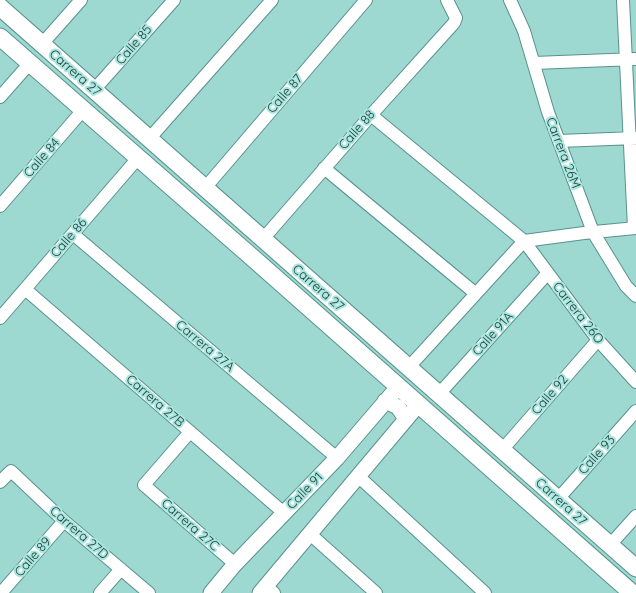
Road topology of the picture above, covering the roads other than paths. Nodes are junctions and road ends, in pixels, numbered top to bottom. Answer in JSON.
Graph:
{"nodes":[{"id":1,"x":81,"y":0,"type":"edge"},
{"id":2,"x":174,"y":0,"type":"edge"},
{"id":3,"x":272,"y":0,"type":"edge"},
{"id":4,"x":366,"y":0,"type":"edge"},
{"id":5,"x":447,"y":0,"type":"edge"},
{"id":6,"x":510,"y":0,"type":"edge"},
{"id":7,"x":623,"y":0,"type":"edge"},
{"id":8,"x":0,"y":7,"type":"edge"},
{"id":9,"x":0,"y":37,"type":"edge"},
{"id":10,"x":42,"y":44,"type":"junction"},
{"id":11,"x":631,"y":59,"type":"edge"},
{"id":12,"x":30,"y":63,"type":"junction"},
{"id":13,"x":534,"y":63,"type":"junction"},
{"id":14,"x":94,"y":90,"type":"junction"},
{"id":15,"x":0,"y":97,"type":"edge"},
{"id":16,"x":83,"y":110,"type":"junction"},
{"id":17,"x":371,"y":115,"type":"junction"},
{"id":18,"x":633,"y":138,"type":"edge"},
{"id":19,"x":149,"y":139,"type":"junction"},
{"id":20,"x":559,"y":142,"type":"junction"},
{"id":21,"x":138,"y":158,"type":"junction"},
{"id":22,"x":324,"y":168,"type":"junction"},
{"id":23,"x":205,"y":188,"type":"junction"},
{"id":24,"x":0,"y":206,"type":"edge"},
{"id":25,"x":635,"y":228,"type":"edge"},
{"id":26,"x":589,"y":232,"type":"junction"},
{"id":27,"x":72,"y":234,"type":"junction"},
{"id":28,"x":263,"y":239,"type":"junction"},
{"id":29,"x":524,"y":241,"type":"junction"},
{"id":30,"x":547,"y":274,"type":"junction"},
{"id":31,"x":25,"y":289,"type":"junction"},
{"id":32,"x":475,"y":293,"type":"junction"},
{"id":33,"x":636,"y":296,"type":"edge"},
{"id":34,"x":0,"y":318,"type":"edge"},
{"id":35,"x":598,"y":340,"type":"junction"},
{"id":36,"x":409,"y":367,"type":"junction"},
{"id":37,"x":636,"y":382,"type":"edge"},
{"id":38,"x":398,"y":387,"type":"junction"},
{"id":39,"x":439,"y":394,"type":"junction"},
{"id":40,"x":385,"y":401,"type":"junction"},
{"id":41,"x":418,"y":405,"type":"junction"},
{"id":42,"x":636,"y":411,"type":"edge"},
{"id":43,"x":406,"y":419,"type":"junction"},
{"id":44,"x":190,"y":432,"type":"junction"},
{"id":45,"x":502,"y":450,"type":"junction"},
{"id":46,"x":338,"y":458,"type":"junction"},
{"id":47,"x":358,"y":476,"type":"junction"},
{"id":48,"x":0,"y":482,"type":"edge"},
{"id":49,"x":558,"y":499,"type":"junction"},
{"id":50,"x":284,"y":513,"type":"junction"},
{"id":51,"x":636,"y":516,"type":"edge"},
{"id":52,"x":64,"y":521,"type":"junction"},
{"id":53,"x":310,"y":534,"type":"junction"},
{"id":54,"x":610,"y":545,"type":"junction"},
{"id":55,"x":235,"y":564,"type":"junction"},
{"id":56,"x":636,"y":568,"type":"edge"},
{"id":57,"x":121,"y":570,"type":"junction"},
{"id":58,"x":266,"y":591,"type":"edge"},
{"id":59,"x":1,"y":593,"type":"edge"},
{"id":60,"x":100,"y":593,"type":"edge"},
{"id":61,"x":149,"y":593,"type":"edge"},
{"id":62,"x":210,"y":593,"type":"edge"},
{"id":63,"x":376,"y":593,"type":"edge"},
{"id":64,"x":485,"y":593,"type":"edge"},
{"id":65,"x":632,"y":593,"type":"edge"}],
"edges":[{"from":1,"to":10,"type":"street"},
{"from":2,"to":14,"type":"street","name":"Calle 85"},
{"from":3,"to":19,"type":"street"},
{"from":4,"to":23,"type":"street","name":"Calle 87"},
{"from":5,"to":17,"type":"street","name":"Calle 88"},
{"from":6,"to":13,"type":"street","name":"Carrera 26M"},
{"from":7,"to":11,"type":"street"},
{"from":8,"to":10,"type":"main road","name":"Carrera 27"},
{"from":9,"to":12,"type":"main road","name":"Carrera 27"},
{"from":10,"to":14,"type":"main road","name":"Carrera 27"},
{"from":11,"to":13,"type":"street"},
{"from":11,"to":18,"type":"street"},
{"from":12,"to":15,"type":"street"},
{"from":12,"to":16,"type":"main road","name":"Carrera 27"},
{"from":13,"to":20,"type":"street","name":"Carrera 26M"},
{"from":14,"to":19,"type":"main road","name":"Carrera 27"},
{"from":16,"to":21,"type":"main road","name":"Carrera 27"},
{"from":16,"to":24,"type":"street","name":"Calle 84"},
{"from":17,"to":22,"type":"street","name":"Calle 88"},
{"from":17,"to":29,"type":"street","name":"Carrera 26O"},
{"from":18,"to":20,"type":"street"},
{"from":18,"to":25,"type":"street"},
{"from":19,"to":23,"type":"main road","name":"Carrera 27"},
{"from":20,"to":26,"type":"street","name":"Carrera 26M"},
{"from":21,"to":27,"type":"street","name":"Calle 86"},
{"from":21,"to":38,"type":"main road","name":"Carrera 27"},
{"from":22,"to":28,"type":"street","name":"Calle 88"},
{"from":22,"to":32,"type":"street"},
{"from":23,"to":28,"type":"main road","name":"Carrera 27"},
{"from":25,"to":26,"type":"street"},
{"from":26,"to":29,"type":"street"},
{"from":26,"to":33,"type":"street","name":"Carrera 26M"},
{"from":27,"to":31,"type":"street","name":"Calle 86"},
{"from":27,"to":46,"type":"street","name":"Carrera 27A"},
{"from":28,"to":36,"type":"main road","name":"Carrera 27"},
{"from":29,"to":30,"type":"street","name":"Carrera 26O"},
{"from":29,"to":32,"type":"street"},
{"from":30,"to":35,"type":"street","name":"Carrera 26O"},
{"from":30,"to":39,"type":"street","name":"Calle 91A"},
{"from":31,"to":34,"type":"street","name":"Calle 86"},
{"from":31,"to":44,"type":"street","name":"Carrera 27B"},
{"from":32,"to":36,"type":"street"},
{"from":35,"to":37,"type":"street","name":"Carrera 26O"},
{"from":35,"to":45,"type":"street","name":"Calle 92"},
{"from":36,"to":39,"type":"main road","name":"Carrera 27"},
{"from":38,"to":40,"type":"street","name":"Calle 91"},
{"from":38,"to":41,"type":"main road","name":"Carrera 27"},
{"from":39,"to":45,"type":"main road","name":"Carrera 27"},
{"from":40,"to":43,"type":"street"},
{"from":40,"to":46,"type":"street","name":"Calle 91"},
{"from":41,"to":43,"type":"street"},
{"from":41,"to":65,"type":"main road","name":"Carrera 27"},
{"from":42,"to":49,"type":"street","name":"Calle 93"},
{"from":43,"to":47,"type":"street"},
{"from":44,"to":50,"type":"street","name":"Carrera 27B"},
{"from":44,"to":55,"type":"street","name":"Carrera 27C"},
{"from":45,"to":49,"type":"main road","name":"Carrera 27"},
{"from":46,"to":50,"type":"street","name":"Calle 91"},
{"from":47,"to":53,"type":"street"},
{"from":47,"to":64,"type":"street"},
{"from":48,"to":52,"type":"street","name":"Carrera 27D"},
{"from":49,"to":54,"type":"main road","name":"Carrera 27"},
{"from":50,"to":55,"type":"street","name":"Calle 91"},
{"from":51,"to":54,"type":"street"},
{"from":52,"to":57,"type":"street","name":"Carrera 27D"},
{"from":52,"to":59,"type":"street","name":"Calle 89"},
{"from":53,"to":58,"type":"street"},
{"from":53,"to":63,"type":"street"},
{"from":54,"to":56,"type":"main road","name":"Carrera 27"},
{"from":55,"to":62,"type":"street","name":"Calle 91"},
{"from":57,"to":60,"type":"street"},
{"from":57,"to":61,"type":"street","name":"Carrera 27D"}]}
